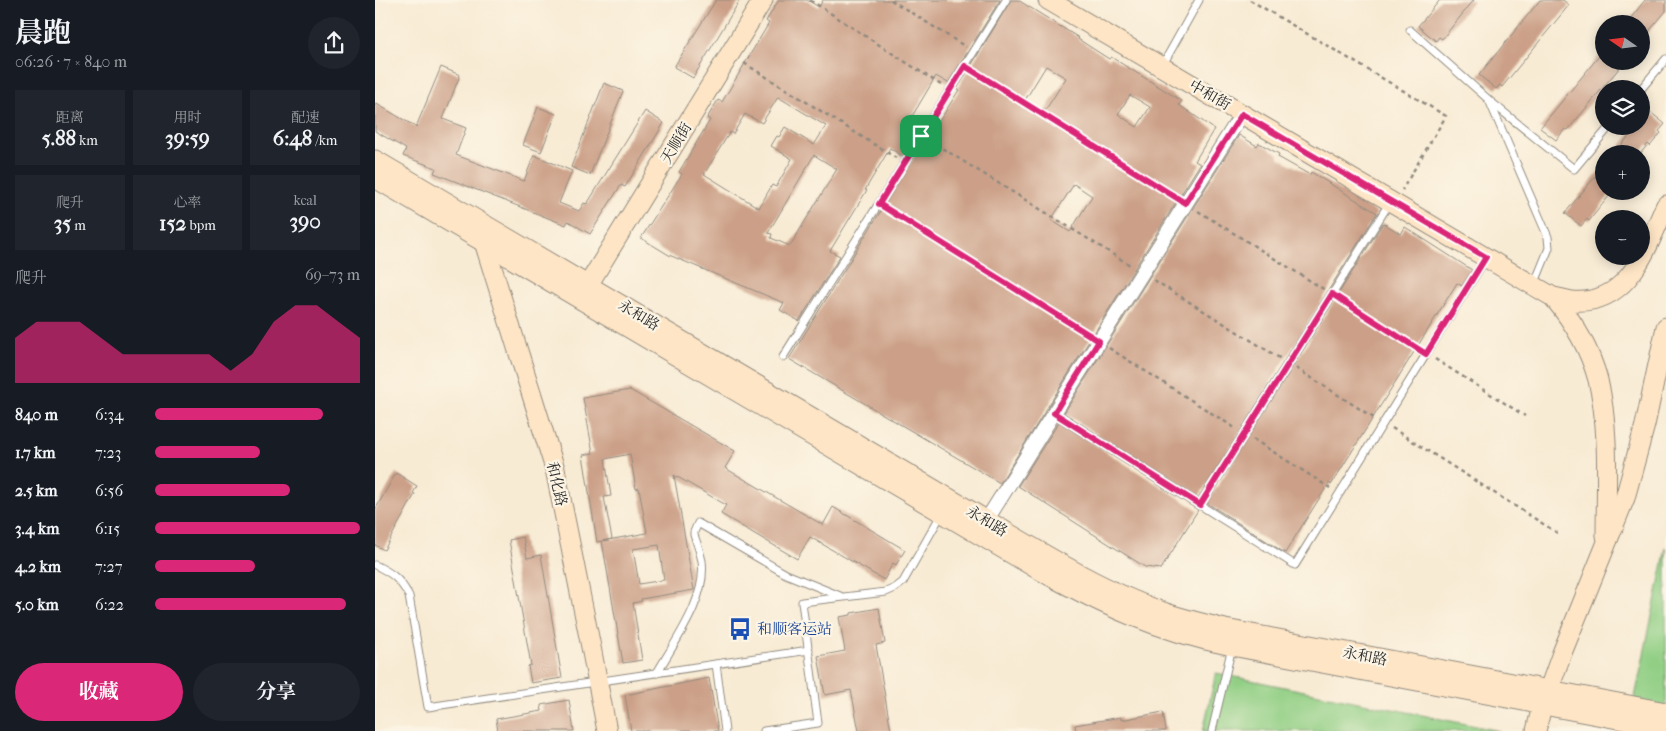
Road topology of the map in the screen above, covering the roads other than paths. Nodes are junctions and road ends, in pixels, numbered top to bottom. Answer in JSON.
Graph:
{"nodes":[{"id":1,"x":763,"y":0,"type":"edge"},
{"id":2,"x":1006,"y":0,"type":"edge"},
{"id":3,"x":1049,"y":0,"type":"edge"},
{"id":4,"x":1199,"y":0,"type":"edge"},
{"id":5,"x":1410,"y":30,"type":"dead end"},
{"id":6,"x":1666,"y":59,"type":"edge"},
{"id":7,"x":1161,"y":66,"type":"junction"},
{"id":8,"x":1648,"y":80,"type":"edge"},
{"id":9,"x":1489,"y":100,"type":"junction"},
{"id":10,"x":1242,"y":114,"type":"junction"},
{"id":11,"x":1602,"y":135,"type":"edge"},
{"id":12,"x":375,"y":160,"type":"edge"},
{"id":13,"x":375,"y":178,"type":"edge"},
{"id":14,"x":1393,"y":202,"type":"junction"},
{"id":15,"x":1666,"y":205,"type":"edge"},
{"id":16,"x":485,"y":242,"type":"junction"},
{"id":17,"x":1486,"y":257,"type":"junction"},
{"id":18,"x":589,"y":285,"type":"junction"},
{"id":19,"x":1534,"y":286,"type":"junction"},
{"id":20,"x":1553,"y":297,"type":"junction"},
{"id":21,"x":1666,"y":327,"type":"edge"},
{"id":22,"x":783,"y":357,"type":"dead end"},
{"id":23,"x":1054,"y":413,"type":"junction"},
{"id":24,"x":1200,"y":505,"type":"junction"},
{"id":25,"x":942,"y":512,"type":"junction"},
{"id":26,"x":986,"y":520,"type":"junction"},
{"id":27,"x":1606,"y":546,"type":"junction"},
{"id":28,"x":375,"y":564,"type":"edge"},
{"id":29,"x":843,"y":597,"type":"junction"},
{"id":30,"x":1232,"y":646,"type":"junction"},
{"id":31,"x":809,"y":650,"type":"junction"},
{"id":32,"x":716,"y":664,"type":"junction"},
{"id":33,"x":657,"y":673,"type":"junction"},
{"id":34,"x":598,"y":681,"type":"junction"},
{"id":35,"x":1546,"y":698,"type":"junction"},
{"id":36,"x":1576,"y":703,"type":"junction"},
{"id":37,"x":1666,"y":712,"type":"edge"},
{"id":38,"x":1666,"y":728,"type":"edge"},
{"id":39,"x":607,"y":731,"type":"edge"},
{"id":40,"x":725,"y":731,"type":"edge"},
{"id":41,"x":764,"y":731,"type":"edge"},
{"id":42,"x":1212,"y":731,"type":"edge"},
{"id":43,"x":1536,"y":731,"type":"edge"}],
"edges":[{"from":1,"to":18,"type":"main road","name":"天顺街"},
{"from":2,"to":22,"type":"lane"},
{"from":3,"to":7,"type":"main road","name":"中和街"},
{"from":4,"to":7,"type":"lane"},
{"from":5,"to":9,"type":"lane"},
{"from":6,"to":8,"type":"lane"},
{"from":7,"to":10,"type":"main road","name":"中和街"},
{"from":9,"to":11,"type":"lane"},
{"from":9,"to":19,"type":"lane"},
{"from":10,"to":14,"type":"main road","name":"中和街"},
{"from":10,"to":23,"type":"street"},
{"from":12,"to":18,"type":"main road","name":"永和路"},
{"from":13,"to":16,"type":"main road","name":"永和路"},
{"from":14,"to":17,"type":"main road","name":"中和街"},
{"from":14,"to":24,"type":"lane"},
{"from":15,"to":20,"type":"main road"},
{"from":16,"to":25,"type":"main road","name":"永和路"},
{"from":16,"to":34,"type":"main road","name":"和化路"},
{"from":17,"to":19,"type":"main road","name":"中和街"},
{"from":17,"to":24,"type":"lane"},
{"from":18,"to":26,"type":"main road","name":"永和路"},
{"from":19,"to":20,"type":"main road","name":"中和街"},
{"from":20,"to":27,"type":"main road"},
{"from":21,"to":27,"type":"main road"},
{"from":23,"to":24,"type":"lane"},
{"from":23,"to":26,"type":"street"},
{"from":25,"to":29,"type":"lane"},
{"from":25,"to":30,"type":"main road","name":"永和路"},
{"from":26,"to":35,"type":"main road","name":"永和路"},
{"from":27,"to":35,"type":"main road"},
{"from":28,"to":34,"type":"lane"},
{"from":29,"to":31,"type":"lane"},
{"from":29,"to":33,"type":"lane"},
{"from":30,"to":35,"type":"main road","name":"永和路"},
{"from":30,"to":42,"type":"lane"},
{"from":31,"to":32,"type":"lane"},
{"from":31,"to":41,"type":"lane"},
{"from":32,"to":33,"type":"lane"},
{"from":32,"to":40,"type":"lane"},
{"from":33,"to":34,"type":"lane"},
{"from":34,"to":39,"type":"main road","name":"和化路"},
{"from":35,"to":36,"type":"main road","name":"永和路"},
{"from":35,"to":43,"type":"main road"},
{"from":36,"to":37,"type":"main road","name":"永和路"},
{"from":36,"to":38,"type":"main road","name":"永和路"}]}
